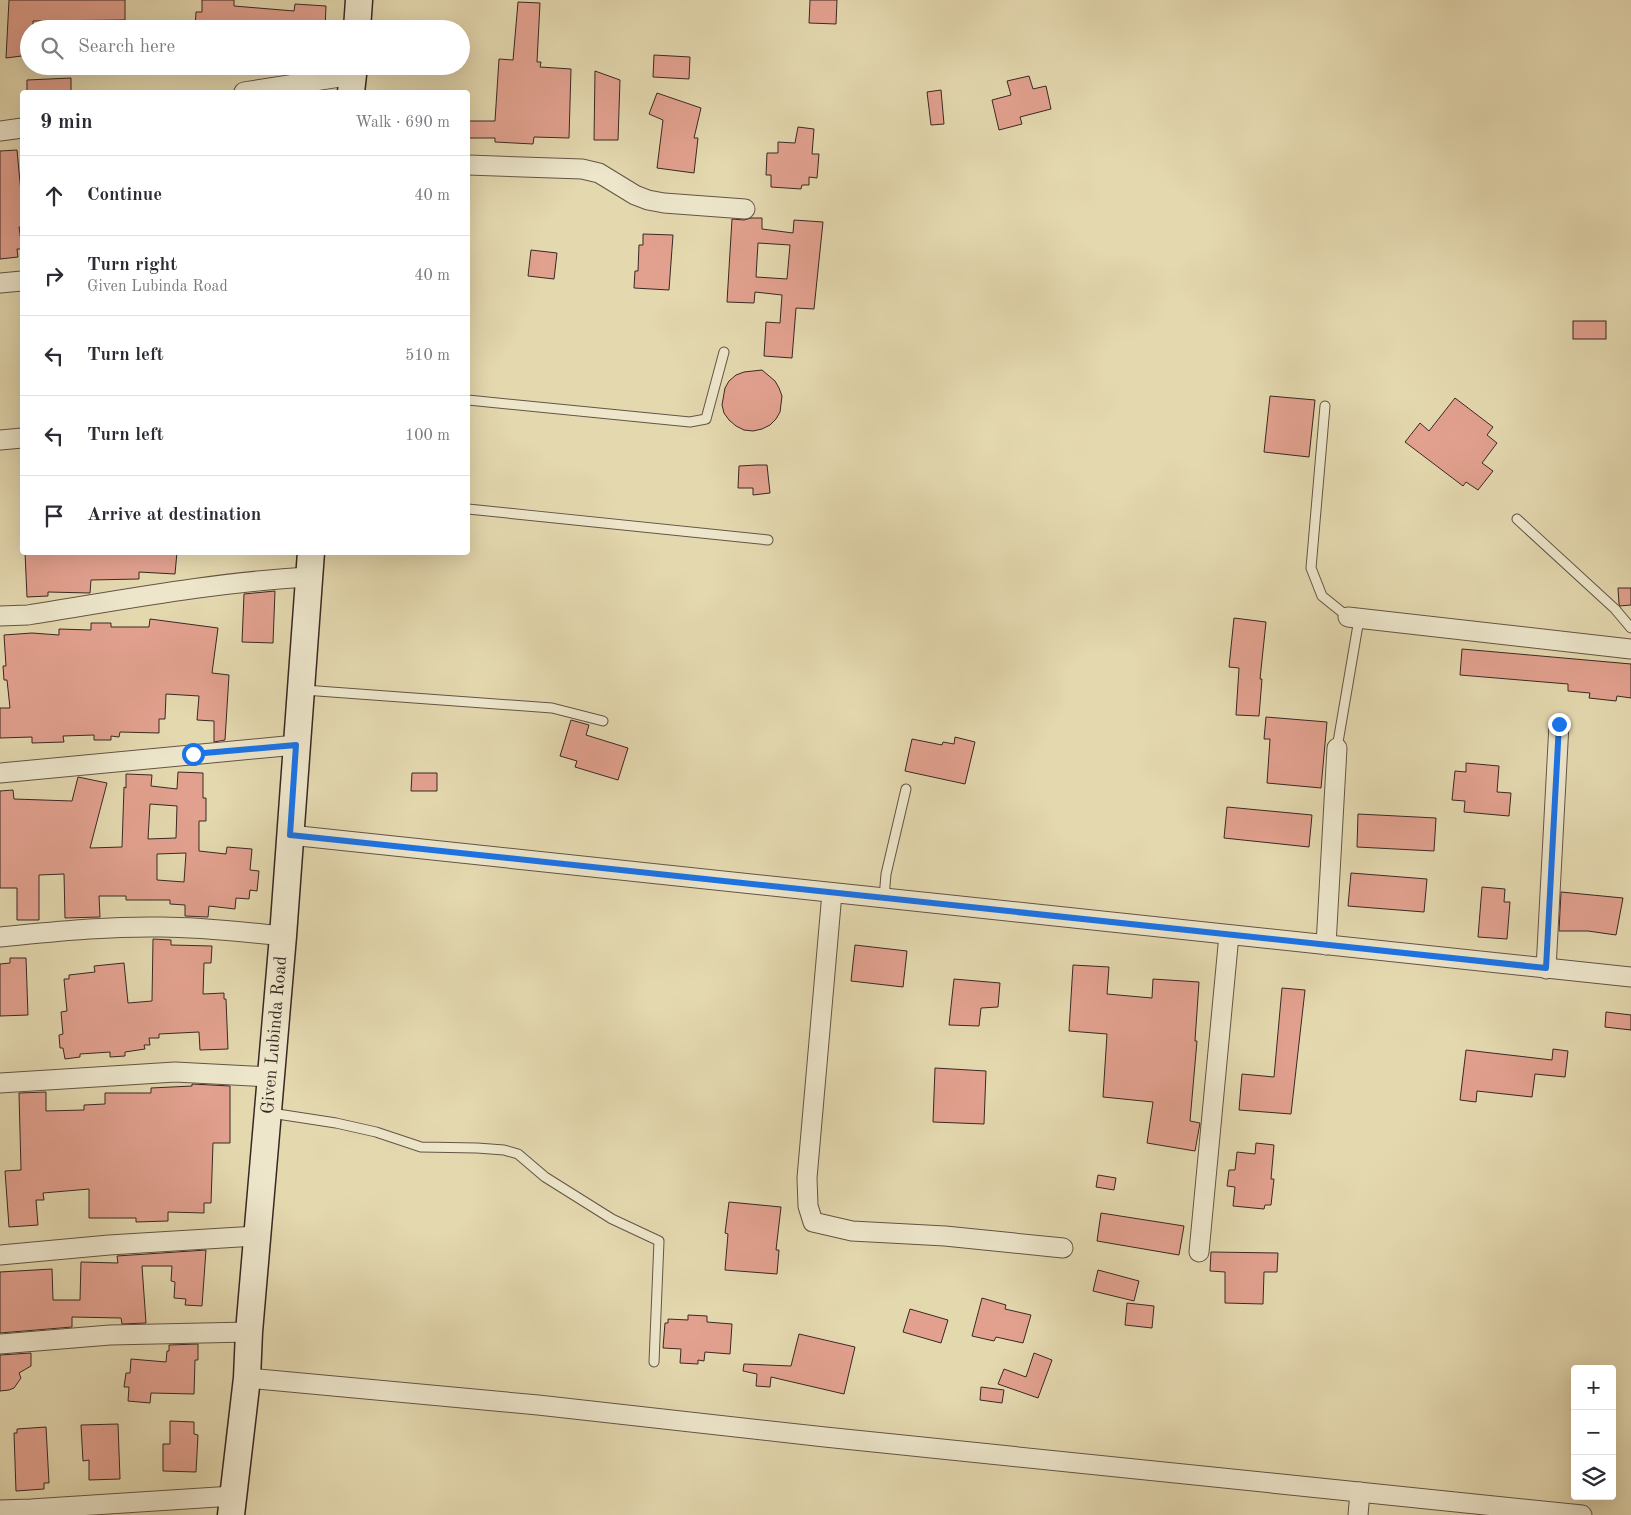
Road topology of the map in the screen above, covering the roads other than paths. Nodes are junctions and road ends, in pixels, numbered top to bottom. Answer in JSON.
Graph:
{"nodes":[{"id":1,"x":359,"y":0,"type":"edge"},
{"id":2,"x":358,"y":20,"type":"edge"},
{"id":3,"x":353,"y":78,"type":"edge"},
{"id":4,"x":260,"y":90,"type":"edge"},
{"id":5,"x":20,"y":128,"type":"edge"},
{"id":6,"x":0,"y":131,"type":"edge"},
{"id":7,"x":470,"y":166,"type":"edge"},
{"id":8,"x":746,"y":209,"type":"dead end"},
{"id":9,"x":20,"y":281,"type":"edge"},
{"id":10,"x":0,"y":283,"type":"edge"},
{"id":11,"x":724,"y":352,"type":"dead end"},
{"id":12,"x":470,"y":400,"type":"edge"},
{"id":13,"x":1325,"y":406,"type":"dead end"},
{"id":14,"x":20,"y":438,"type":"edge"},
{"id":15,"x":0,"y":440,"type":"edge"},
{"id":16,"x":470,"y":509,"type":"edge"},
{"id":17,"x":1517,"y":519,"type":"dead end"},
{"id":18,"x":768,"y":540,"type":"dead end"},
{"id":19,"x":310,"y":565,"type":"edge"},
{"id":20,"x":0,"y":616,"type":"edge"},
{"id":21,"x":1353,"y":618,"type":"junction"},
{"id":22,"x":1631,"y":628,"type":"edge"},
{"id":23,"x":1631,"y":649,"type":"edge"},
{"id":24,"x":301,"y":689,"type":"junction"},
{"id":25,"x":603,"y":721,"type":"dead end"},
{"id":26,"x":1559,"y":724,"type":"dead end"},
{"id":27,"x":296,"y":745,"type":"junction"},
{"id":28,"x":1336,"y":748,"type":"joint"},
{"id":29,"x":0,"y":774,"type":"edge"},
{"id":30,"x":906,"y":789,"type":"dead end"},
{"id":31,"x":290,"y":835,"type":"junction"},
{"id":32,"x":832,"y":892,"type":"junction"},
{"id":33,"x":884,"y":898,"type":"junction"},
{"id":34,"x":1229,"y":935,"type":"junction"},
{"id":35,"x":283,"y":936,"type":"junction"},
{"id":36,"x":0,"y":937,"type":"edge"},
{"id":37,"x":1326,"y":945,"type":"junction"},
{"id":38,"x":1546,"y":968,"type":"junction"},
{"id":39,"x":1631,"y":977,"type":"edge"},
{"id":40,"x":271,"y":1077,"type":"junction"},
{"id":41,"x":0,"y":1083,"type":"edge"},
{"id":42,"x":268,"y":1113,"type":"junction"},
{"id":43,"x":257,"y":1236,"type":"junction"},
{"id":44,"x":1063,"y":1248,"type":"dead end"},
{"id":45,"x":1199,"y":1252,"type":"dead end"},
{"id":46,"x":0,"y":1255,"type":"edge"},
{"id":47,"x":249,"y":1332,"type":"junction"},
{"id":48,"x":0,"y":1344,"type":"edge"},
{"id":49,"x":654,"y":1362,"type":"dead end"},
{"id":50,"x":247,"y":1378,"type":"junction"},
{"id":51,"x":1360,"y":1492,"type":"junction"},
{"id":52,"x":232,"y":1506,"type":"edge"},
{"id":53,"x":0,"y":1510,"type":"edge"},
{"id":54,"x":1528,"y":1512,"type":"edge"},
{"id":55,"x":1358,"y":1515,"type":"edge"},
{"id":56,"x":1582,"y":1515,"type":"edge"}],
"edges":[{"from":1,"to":2,"type":"street"},
{"from":3,"to":4,"type":"street"},
{"from":5,"to":6,"type":"street"},
{"from":7,"to":8,"type":"street"},
{"from":9,"to":10,"type":"street"},
{"from":11,"to":12,"type":"lane"},
{"from":13,"to":21,"type":"lane"},
{"from":14,"to":15,"type":"street"},
{"from":16,"to":18,"type":"lane"},
{"from":17,"to":22,"type":"lane"},
{"from":19,"to":20,"type":"street"},
{"from":19,"to":24,"type":"street","name":"Given Lubinda Road"},
{"from":21,"to":23,"type":"street"},
{"from":21,"to":28,"type":"lane"},
{"from":24,"to":25,"type":"lane"},
{"from":24,"to":27,"type":"street","name":"Given Lubinda Road"},
{"from":26,"to":38,"type":"street"},
{"from":27,"to":29,"type":"street"},
{"from":27,"to":31,"type":"street","name":"Given Lubinda Road"},
{"from":28,"to":37,"type":"street"},
{"from":30,"to":33,"type":"lane"},
{"from":31,"to":32,"type":"street"},
{"from":31,"to":35,"type":"street","name":"Given Lubinda Road"},
{"from":32,"to":33,"type":"street"},
{"from":32,"to":44,"type":"street"},
{"from":33,"to":34,"type":"street"},
{"from":34,"to":37,"type":"street"},
{"from":34,"to":45,"type":"street"},
{"from":35,"to":36,"type":"street"},
{"from":35,"to":40,"type":"street","name":"Given Lubinda Road"},
{"from":37,"to":38,"type":"street"},
{"from":38,"to":39,"type":"street"},
{"from":40,"to":41,"type":"street"},
{"from":40,"to":42,"type":"street","name":"Given Lubinda Road"},
{"from":42,"to":43,"type":"street","name":"Given Lubinda Road"},
{"from":42,"to":49,"type":"lane"},
{"from":43,"to":46,"type":"street"},
{"from":43,"to":47,"type":"street","name":"Given Lubinda Road"},
{"from":47,"to":48,"type":"street"},
{"from":47,"to":50,"type":"street","name":"Given Lubinda Road"},
{"from":50,"to":51,"type":"street"},
{"from":50,"to":52,"type":"street","name":"Given Lubinda Road"},
{"from":51,"to":54,"type":"street"},
{"from":51,"to":55,"type":"street"},
{"from":52,"to":53,"type":"street"},
{"from":54,"to":56,"type":"street"}]}
